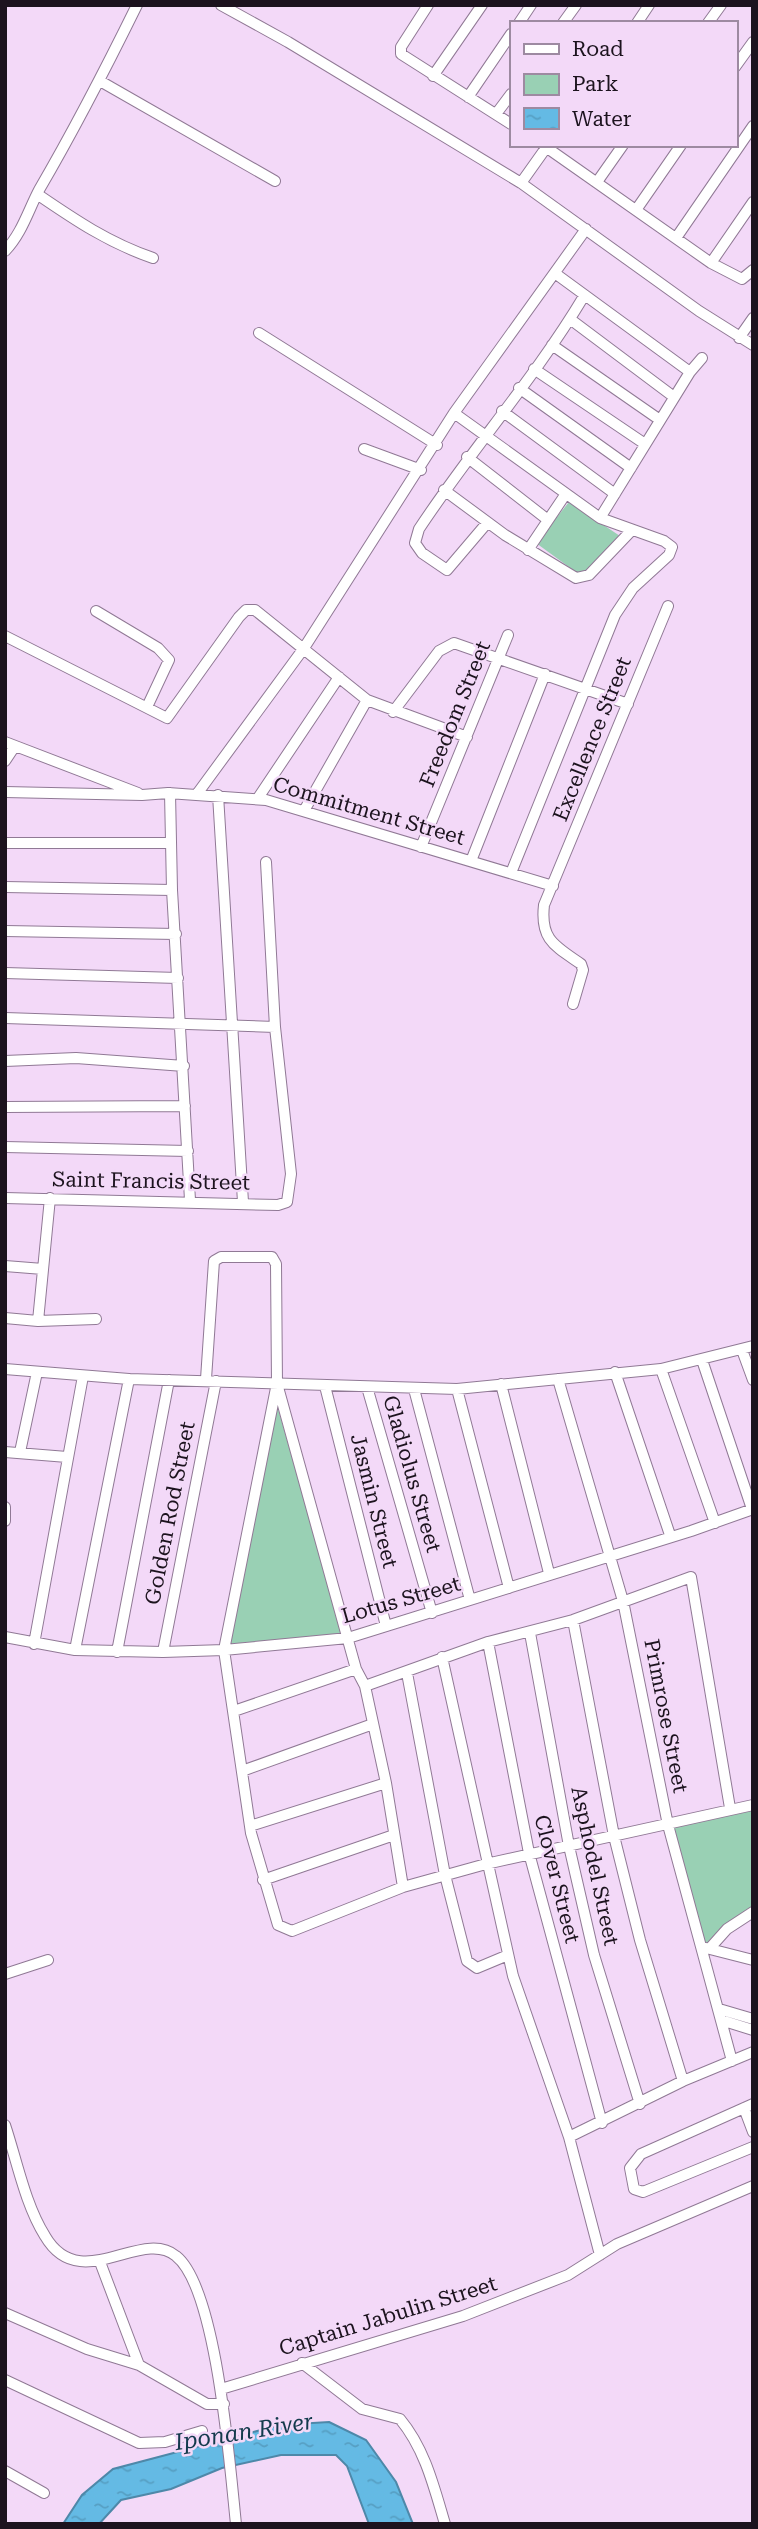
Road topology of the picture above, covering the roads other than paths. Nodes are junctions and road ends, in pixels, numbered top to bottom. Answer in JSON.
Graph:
{"nodes":[{"id":1,"x":137,"y":5,"type":"edge"},
{"id":2,"x":221,"y":5,"type":"edge"},
{"id":3,"x":428,"y":5,"type":"edge"},
{"id":4,"x":482,"y":5,"type":"edge"},
{"id":5,"x":531,"y":5,"type":"edge"},
{"id":6,"x":576,"y":5,"type":"edge"},
{"id":7,"x":649,"y":5,"type":"edge"},
{"id":8,"x":720,"y":5,"type":"edge"},
{"id":9,"x":520,"y":21,"type":"edge"},
{"id":10,"x":565,"y":21,"type":"edge"},
{"id":11,"x":638,"y":21,"type":"edge"},
{"id":12,"x":709,"y":21,"type":"edge"},
{"id":13,"x":510,"y":35,"type":"edge"},
{"id":14,"x":753,"y":42,"type":"edge"},
{"id":15,"x":737,"y":64,"type":"edge"},
{"id":16,"x":433,"y":76,"type":"junction"},
{"id":17,"x":100,"y":81,"type":"junction"},
{"id":18,"x":510,"y":95,"type":"edge"},
{"id":19,"x":468,"y":97,"type":"junction"},
{"id":20,"x":496,"y":114,"type":"junction"},
{"id":21,"x":510,"y":123,"type":"edge"},
{"id":22,"x":753,"y":126,"type":"edge"},
{"id":23,"x":545,"y":147,"type":"edge"},
{"id":24,"x":547,"y":147,"type":"edge"},
{"id":25,"x":622,"y":147,"type":"edge"},
{"id":26,"x":680,"y":147,"type":"edge"},
{"id":27,"x":275,"y":181,"type":"dead end"},
{"id":28,"x":597,"y":182,"type":"junction"},
{"id":29,"x":521,"y":183,"type":"junction"},
{"id":30,"x":37,"y":194,"type":"junction"},
{"id":31,"x":753,"y":202,"type":"edge"},
{"id":32,"x":636,"y":210,"type":"junction"},
{"id":33,"x":586,"y":229,"type":"junction"},
{"id":34,"x":676,"y":238,"type":"junction"},
{"id":35,"x":5,"y":251,"type":"edge"},
{"id":36,"x":153,"y":258,"type":"dead end"},
{"id":37,"x":711,"y":263,"type":"junction"},
{"id":38,"x":751,"y":272,"type":"edge"},
{"id":39,"x":556,"y":274,"type":"junction"},
{"id":40,"x":584,"y":296,"type":"junction"},
{"id":41,"x":753,"y":318,"type":"edge"},
{"id":42,"x":570,"y":319,"type":"junction"},
{"id":43,"x":259,"y":333,"type":"dead end"},
{"id":44,"x":738,"y":338,"type":"junction"},
{"id":45,"x":552,"y":345,"type":"junction"},
{"id":46,"x":753,"y":345,"type":"edge"},
{"id":47,"x":702,"y":358,"type":"dead end"},
{"id":48,"x":534,"y":369,"type":"junction"},
{"id":49,"x":690,"y":372,"type":"junction"},
{"id":50,"x":519,"y":388,"type":"junction"},
{"id":51,"x":674,"y":397,"type":"junction"},
{"id":52,"x":502,"y":411,"type":"junction"},
{"id":53,"x":454,"y":413,"type":"junction"},
{"id":54,"x":660,"y":420,"type":"junction"},
{"id":55,"x":485,"y":435,"type":"junction"},
{"id":56,"x":645,"y":444,"type":"junction"},
{"id":57,"x":437,"y":445,"type":"junction"},
{"id":58,"x":364,"y":449,"type":"dead end"},
{"id":59,"x":467,"y":457,"type":"junction"},
{"id":60,"x":631,"y":468,"type":"junction"},
{"id":61,"x":421,"y":470,"type":"junction"},
{"id":62,"x":444,"y":490,"type":"junction"},
{"id":63,"x":615,"y":494,"type":"junction"},
{"id":64,"x":565,"y":495,"type":"junction"},
{"id":65,"x":600,"y":518,"type":"junction"},
{"id":66,"x":548,"y":520,"type":"junction"},
{"id":67,"x":487,"y":523,"type":"junction"},
{"id":68,"x":631,"y":530,"type":"junction"},
{"id":69,"x":528,"y":550,"type":"junction"},
{"id":70,"x":668,"y":606,"type":"dead end"},
{"id":71,"x":96,"y":611,"type":"dead end"},
{"id":72,"x":508,"y":635,"type":"dead end"},
{"id":73,"x":5,"y":636,"type":"edge"},
{"id":74,"x":304,"y":648,"type":"junction"},
{"id":75,"x":499,"y":658,"type":"junction"},
{"id":76,"x":545,"y":674,"type":"junction"},
{"id":77,"x":339,"y":677,"type":"junction"},
{"id":78,"x":585,"y":688,"type":"junction"},
{"id":79,"x":367,"y":700,"type":"junction"},
{"id":80,"x":628,"y":705,"type":"junction"},
{"id":81,"x":147,"y":707,"type":"junction"},
{"id":82,"x":393,"y":712,"type":"junction"},
{"id":83,"x":467,"y":737,"type":"junction"},
{"id":84,"x":10,"y":744,"type":"edge"},
{"id":85,"x":5,"y":761,"type":"edge"},
{"id":86,"x":5,"y":792,"type":"edge"},
{"id":87,"x":170,"y":793,"type":"junction"},
{"id":88,"x":197,"y":794,"type":"junction"},
{"id":89,"x":142,"y":795,"type":"junction"},
{"id":90,"x":218,"y":795,"type":"junction"},
{"id":91,"x":258,"y":799,"type":"junction"},
{"id":92,"x":305,"y":809,"type":"junction"},
{"id":93,"x":5,"y":843,"type":"edge"},
{"id":94,"x":170,"y":843,"type":"junction"},
{"id":95,"x":421,"y":846,"type":"junction"},
{"id":96,"x":471,"y":861,"type":"junction"},
{"id":97,"x":266,"y":862,"type":"dead end"},
{"id":98,"x":511,"y":873,"type":"junction"},
{"id":99,"x":553,"y":886,"type":"junction"},
{"id":100,"x":5,"y":887,"type":"edge"},
{"id":101,"x":172,"y":890,"type":"junction"},
{"id":102,"x":5,"y":931,"type":"edge"},
{"id":103,"x":176,"y":934,"type":"junction"},
{"id":104,"x":5,"y":973,"type":"edge"},
{"id":105,"x":178,"y":978,"type":"junction"},
{"id":106,"x":573,"y":1004,"type":"dead end"},
{"id":107,"x":5,"y":1018,"type":"edge"},
{"id":108,"x":182,"y":1021,"type":"junction"},
{"id":109,"x":232,"y":1025,"type":"junction"},
{"id":110,"x":275,"y":1027,"type":"junction"},
{"id":111,"x":5,"y":1062,"type":"edge"},
{"id":112,"x":184,"y":1066,"type":"junction"},
{"id":113,"x":185,"y":1106,"type":"junction"},
{"id":114,"x":5,"y":1107,"type":"edge"},
{"id":115,"x":5,"y":1147,"type":"edge"},
{"id":116,"x":188,"y":1151,"type":"junction"},
{"id":117,"x":5,"y":1198,"type":"edge"},
{"id":118,"x":50,"y":1198,"type":"junction"},
{"id":119,"x":190,"y":1200,"type":"junction"},
{"id":120,"x":243,"y":1202,"type":"junction"},
{"id":121,"x":5,"y":1266,"type":"edge"},
{"id":122,"x":43,"y":1269,"type":"junction"},
{"id":123,"x":5,"y":1318,"type":"edge"},
{"id":124,"x":96,"y":1319,"type":"dead end"},
{"id":125,"x":38,"y":1321,"type":"junction"},
{"id":126,"x":747,"y":1348,"type":"edge"},
{"id":127,"x":702,"y":1360,"type":"junction"},
{"id":128,"x":5,"y":1369,"type":"edge"},
{"id":129,"x":661,"y":1369,"type":"junction"},
{"id":130,"x":37,"y":1372,"type":"junction"},
{"id":131,"x":615,"y":1373,"type":"junction"},
{"id":132,"x":83,"y":1376,"type":"junction"},
{"id":133,"x":129,"y":1379,"type":"junction"},
{"id":134,"x":558,"y":1379,"type":"junction"},
{"id":135,"x":169,"y":1380,"type":"junction"},
{"id":136,"x":211,"y":1380,"type":"junction"},
{"id":137,"x":753,"y":1380,"type":"edge"},
{"id":138,"x":277,"y":1383,"type":"junction"},
{"id":139,"x":501,"y":1384,"type":"junction"},
{"id":140,"x":326,"y":1386,"type":"junction"},
{"id":141,"x":367,"y":1387,"type":"junction"},
{"id":142,"x":414,"y":1389,"type":"junction"},
{"id":143,"x":457,"y":1389,"type":"junction"},
{"id":144,"x":5,"y":1452,"type":"edge"},
{"id":145,"x":20,"y":1452,"type":"junction"},
{"id":146,"x":67,"y":1457,"type":"junction"},
{"id":147,"x":5,"y":1507,"type":"edge"},
{"id":148,"x":752,"y":1509,"type":"edge"},
{"id":149,"x":5,"y":1521,"type":"edge"},
{"id":150,"x":715,"y":1523,"type":"junction"},
{"id":151,"x":670,"y":1535,"type":"junction"},
{"id":152,"x":610,"y":1557,"type":"junction"},
{"id":153,"x":549,"y":1573,"type":"junction"},
{"id":154,"x":509,"y":1588,"type":"junction"},
{"id":155,"x":470,"y":1600,"type":"junction"},
{"id":156,"x":623,"y":1601,"type":"junction"},
{"id":157,"x":432,"y":1613,"type":"junction"},
{"id":158,"x":573,"y":1620,"type":"junction"},
{"id":159,"x":386,"y":1626,"type":"junction"},
{"id":160,"x":530,"y":1633,"type":"junction"},
{"id":161,"x":5,"y":1637,"type":"edge"},
{"id":162,"x":348,"y":1637,"type":"junction"},
{"id":163,"x":488,"y":1642,"type":"junction"},
{"id":164,"x":34,"y":1644,"type":"junction"},
{"id":165,"x":75,"y":1650,"type":"junction"},
{"id":166,"x":224,"y":1650,"type":"junction"},
{"id":167,"x":117,"y":1652,"type":"junction"},
{"id":168,"x":163,"y":1652,"type":"junction"},
{"id":169,"x":442,"y":1657,"type":"junction"},
{"id":170,"x":356,"y":1669,"type":"junction"},
{"id":171,"x":407,"y":1673,"type":"junction"},
{"id":172,"x":366,"y":1686,"type":"junction"},
{"id":173,"x":234,"y":1712,"type":"junction"},
{"id":174,"x":373,"y":1724,"type":"junction"},
{"id":175,"x":242,"y":1771,"type":"junction"},
{"id":176,"x":386,"y":1783,"type":"junction"},
{"id":177,"x":753,"y":1805,"type":"edge"},
{"id":178,"x":730,"y":1808,"type":"junction"},
{"id":179,"x":668,"y":1825,"type":"junction"},
{"id":180,"x":250,"y":1826,"type":"junction"},
{"id":181,"x":394,"y":1835,"type":"junction"},
{"id":182,"x":614,"y":1836,"type":"junction"},
{"id":183,"x":569,"y":1846,"type":"junction"},
{"id":184,"x":528,"y":1853,"type":"junction"},
{"id":185,"x":486,"y":1864,"type":"junction"},
{"id":186,"x":445,"y":1875,"type":"junction"},
{"id":187,"x":263,"y":1880,"type":"junction"},
{"id":188,"x":403,"y":1887,"type":"junction"},
{"id":189,"x":753,"y":1912,"type":"edge"},
{"id":190,"x":706,"y":1948,"type":"junction"},
{"id":191,"x":508,"y":1955,"type":"junction"},
{"id":192,"x":48,"y":1960,"type":"dead end"},
{"id":193,"x":753,"y":1961,"type":"edge"},
{"id":194,"x":5,"y":1974,"type":"edge"},
{"id":195,"x":719,"y":2009,"type":"junction"},
{"id":196,"x":753,"y":2018,"type":"edge"},
{"id":197,"x":721,"y":2020,"type":"junction"},
{"id":198,"x":753,"y":2030,"type":"edge"},
{"id":199,"x":753,"y":2052,"type":"edge"},
{"id":200,"x":732,"y":2061,"type":"junction"},
{"id":201,"x":683,"y":2081,"type":"junction"},
{"id":202,"x":640,"y":2104,"type":"junction"},
{"id":203,"x":748,"y":2106,"type":"edge"},
{"id":204,"x":602,"y":2123,"type":"junction"},
{"id":205,"x":5,"y":2125,"type":"edge"},
{"id":206,"x":753,"y":2132,"type":"edge"},
{"id":207,"x":569,"y":2137,"type":"junction"},
{"id":208,"x":753,"y":2147,"type":"edge"},
{"id":209,"x":753,"y":2186,"type":"edge"},
{"id":210,"x":600,"y":2255,"type":"junction"},
{"id":211,"x":100,"y":2262,"type":"junction"},
{"id":212,"x":5,"y":2313,"type":"edge"},
{"id":213,"x":302,"y":2363,"type":"junction"},
{"id":214,"x":139,"y":2365,"type":"junction"},
{"id":215,"x":5,"y":2380,"type":"edge"},
{"id":216,"x":221,"y":2389,"type":"junction"},
{"id":217,"x":223,"y":2404,"type":"junction"},
{"id":218,"x":202,"y":2431,"type":"dead end"},
{"id":219,"x":5,"y":2471,"type":"edge"},
{"id":220,"x":44,"y":2493,"type":"dead end"},
{"id":221,"x":236,"y":2522,"type":"edge"},
{"id":222,"x":445,"y":2524,"type":"edge"}],
"edges":[{"from":1,"to":17,"type":"street"},
{"from":2,"to":29,"type":"street"},
{"from":3,"to":16,"type":"street"},
{"from":4,"to":16,"type":"street"},
{"from":5,"to":9,"type":"street"},
{"from":6,"to":10,"type":"street"},
{"from":7,"to":11,"type":"street"},
{"from":8,"to":12,"type":"street"},
{"from":13,"to":19,"type":"street"},
{"from":14,"to":15,"type":"street"},
{"from":16,"to":19,"type":"street"},
{"from":17,"to":27,"type":"street"},
{"from":17,"to":30,"type":"street"},
{"from":18,"to":20,"type":"street"},
{"from":19,"to":20,"type":"street"},
{"from":20,"to":21,"type":"street"},
{"from":22,"to":34,"type":"street"},
{"from":23,"to":29,"type":"street"},
{"from":24,"to":28,"type":"street"},
{"from":25,"to":28,"type":"street"},
{"from":26,"to":32,"type":"street"},
{"from":28,"to":32,"type":"street"},
{"from":29,"to":33,"type":"street"},
{"from":30,"to":35,"type":"street"},
{"from":30,"to":36,"type":"street"},
{"from":31,"to":37,"type":"street"},
{"from":32,"to":34,"type":"street"},
{"from":33,"to":39,"type":"street"},
{"from":33,"to":44,"type":"street"},
{"from":34,"to":37,"type":"street"},
{"from":37,"to":38,"type":"street"},
{"from":39,"to":40,"type":"street"},
{"from":39,"to":53,"type":"street"},
{"from":40,"to":42,"type":"street"},
{"from":40,"to":49,"type":"street"},
{"from":41,"to":44,"type":"street"},
{"from":42,"to":45,"type":"street"},
{"from":42,"to":51,"type":"street"},
{"from":43,"to":57,"type":"street"},
{"from":44,"to":46,"type":"street"},
{"from":45,"to":48,"type":"street"},
{"from":45,"to":54,"type":"street"},
{"from":47,"to":49,"type":"street"},
{"from":48,"to":50,"type":"street"},
{"from":48,"to":56,"type":"street"},
{"from":49,"to":51,"type":"street"},
{"from":50,"to":52,"type":"street"},
{"from":50,"to":60,"type":"street"},
{"from":51,"to":54,"type":"street"},
{"from":52,"to":55,"type":"street"},
{"from":52,"to":63,"type":"street"},
{"from":53,"to":55,"type":"street"},
{"from":53,"to":57,"type":"street"},
{"from":54,"to":56,"type":"street"},
{"from":55,"to":59,"type":"street"},
{"from":55,"to":64,"type":"street"},
{"from":56,"to":60,"type":"street"},
{"from":57,"to":61,"type":"street"},
{"from":58,"to":61,"type":"street"},
{"from":59,"to":62,"type":"street"},
{"from":59,"to":66,"type":"street"},
{"from":60,"to":63,"type":"street"},
{"from":61,"to":74,"type":"street"},
{"from":62,"to":67,"type":"street"},
{"from":62,"to":67,"type":"street"},
{"from":63,"to":65,"type":"street"},
{"from":64,"to":65,"type":"street"},
{"from":64,"to":66,"type":"street"},
{"from":65,"to":68,"type":"street"},
{"from":66,"to":69,"type":"street"},
{"from":67,"to":69,"type":"street"},
{"from":68,"to":69,"type":"street"},
{"from":68,"to":78,"type":"street"},
{"from":70,"to":80,"type":"street","name":"Excellence Street"},
{"from":71,"to":81,"type":"street"},
{"from":72,"to":75,"type":"street","name":"Freedom Street"},
{"from":73,"to":81,"type":"street"},
{"from":74,"to":77,"type":"street"},
{"from":74,"to":81,"type":"street"},
{"from":74,"to":88,"type":"street"},
{"from":75,"to":76,"type":"street"},
{"from":75,"to":82,"type":"street"},
{"from":75,"to":83,"type":"street","name":"Freedom Street"},
{"from":76,"to":78,"type":"street"},
{"from":76,"to":96,"type":"street"},
{"from":77,"to":79,"type":"street"},
{"from":77,"to":91,"type":"street"},
{"from":78,"to":80,"type":"street"},
{"from":78,"to":98,"type":"street"},
{"from":79,"to":82,"type":"street"},
{"from":79,"to":92,"type":"street"},
{"from":80,"to":99,"type":"street","name":"Excellence Street"},
{"from":82,"to":83,"type":"street"},
{"from":83,"to":95,"type":"street","name":"Freedom Street"},
{"from":84,"to":85,"type":"street"},
{"from":84,"to":89,"type":"street"},
{"from":86,"to":89,"type":"street","name":"Commitment Street"},
{"from":87,"to":88,"type":"street","name":"Commitment Street"},
{"from":87,"to":89,"type":"street","name":"Commitment Street"},
{"from":87,"to":94,"type":"street"},
{"from":88,"to":90,"type":"street","name":"Commitment Street"},
{"from":90,"to":91,"type":"street","name":"Commitment Street"},
{"from":90,"to":109,"type":"street"},
{"from":91,"to":92,"type":"street","name":"Commitment Street"},
{"from":92,"to":95,"type":"street","name":"Commitment Street"},
{"from":93,"to":94,"type":"street"},
{"from":94,"to":101,"type":"street"},
{"from":95,"to":96,"type":"street","name":"Commitment Street"},
{"from":96,"to":98,"type":"street","name":"Commitment Street"},
{"from":97,"to":110,"type":"street"},
{"from":98,"to":99,"type":"street","name":"Commitment Street"},
{"from":99,"to":106,"type":"street","name":"Excellence Street"},
{"from":100,"to":101,"type":"street"},
{"from":101,"to":103,"type":"street"},
{"from":102,"to":103,"type":"street"},
{"from":103,"to":105,"type":"street"},
{"from":104,"to":105,"type":"street"},
{"from":105,"to":108,"type":"street"},
{"from":107,"to":108,"type":"street"},
{"from":108,"to":109,"type":"street"},
{"from":108,"to":112,"type":"street"},
{"from":109,"to":110,"type":"street"},
{"from":109,"to":120,"type":"street"},
{"from":110,"to":120,"type":"street","name":"Saint Francis Street"},
{"from":111,"to":112,"type":"street"},
{"from":112,"to":113,"type":"street"},
{"from":113,"to":114,"type":"street"},
{"from":113,"to":116,"type":"street"},
{"from":115,"to":116,"type":"street"},
{"from":116,"to":119,"type":"street"},
{"from":117,"to":118,"type":"street","name":"Saint Francis Street"},
{"from":118,"to":119,"type":"street","name":"Saint Francis Street"},
{"from":118,"to":122,"type":"street"},
{"from":119,"to":120,"type":"street","name":"Saint Francis Street"},
{"from":121,"to":122,"type":"street"},
{"from":122,"to":125,"type":"street"},
{"from":123,"to":125,"type":"street"},
{"from":124,"to":125,"type":"street"},
{"from":126,"to":127,"type":"street"},
{"from":126,"to":137,"type":"street"},
{"from":127,"to":129,"type":"street"},
{"from":127,"to":148,"type":"street"},
{"from":128,"to":130,"type":"street"},
{"from":129,"to":131,"type":"street"},
{"from":129,"to":150,"type":"street"},
{"from":130,"to":132,"type":"street"},
{"from":130,"to":145,"type":"street"},
{"from":131,"to":134,"type":"street"},
{"from":131,"to":151,"type":"street"},
{"from":132,"to":133,"type":"street"},
{"from":132,"to":146,"type":"street"},
{"from":133,"to":135,"type":"street"},
{"from":133,"to":165,"type":"street"},
{"from":134,"to":139,"type":"street"},
{"from":134,"to":152,"type":"street","name":"Primrose Street"},
{"from":135,"to":136,"type":"street"},
{"from":135,"to":167,"type":"street"},
{"from":136,"to":138,"type":"street"},
{"from":136,"to":138,"type":"street","name":"Golden Rod Street"},
{"from":136,"to":168,"type":"street","name":"Golden Rod Street"},
{"from":138,"to":140,"type":"street"},
{"from":138,"to":162,"type":"street"},
{"from":138,"to":166,"type":"street"},
{"from":139,"to":143,"type":"street"},
{"from":139,"to":153,"type":"street"},
{"from":140,"to":141,"type":"street"},
{"from":140,"to":159,"type":"street","name":"Jasmin Street"},
{"from":141,"to":142,"type":"street"},
{"from":141,"to":157,"type":"street","name":"Gladiolus Street"},
{"from":142,"to":143,"type":"street"},
{"from":142,"to":155,"type":"street"},
{"from":143,"to":154,"type":"street"},
{"from":144,"to":145,"type":"street"},
{"from":145,"to":146,"type":"street"},
{"from":146,"to":164,"type":"street"},
{"from":147,"to":149,"type":"street"},
{"from":148,"to":150,"type":"street","name":"Lotus Street"},
{"from":150,"to":151,"type":"street","name":"Lotus Street"},
{"from":151,"to":152,"type":"street","name":"Lotus Street"},
{"from":152,"to":153,"type":"street","name":"Lotus Street"},
{"from":152,"to":156,"type":"street","name":"Primrose Street"},
{"from":153,"to":154,"type":"street","name":"Lotus Street"},
{"from":154,"to":155,"type":"street","name":"Lotus Street"},
{"from":155,"to":157,"type":"street","name":"Lotus Street"},
{"from":156,"to":158,"type":"street"},
{"from":156,"to":178,"type":"street"},
{"from":156,"to":179,"type":"street","name":"Primrose Street"},
{"from":157,"to":159,"type":"street","name":"Lotus Street"},
{"from":158,"to":160,"type":"street"},
{"from":158,"to":182,"type":"street"},
{"from":159,"to":162,"type":"street","name":"Lotus Street"},
{"from":160,"to":163,"type":"street"},
{"from":160,"to":183,"type":"street","name":"Asphodel Street"},
{"from":161,"to":164,"type":"street","name":"Lotus Street"},
{"from":162,"to":166,"type":"street","name":"Lotus Street"},
{"from":162,"to":170,"type":"street"},
{"from":163,"to":169,"type":"street"},
{"from":163,"to":184,"type":"street","name":"Clover Street"},
{"from":164,"to":165,"type":"street","name":"Lotus Street"},
{"from":165,"to":167,"type":"street","name":"Lotus Street"},
{"from":166,"to":168,"type":"street","name":"Lotus Street"},
{"from":166,"to":173,"type":"street"},
{"from":167,"to":168,"type":"street","name":"Lotus Street"},
{"from":169,"to":171,"type":"street"},
{"from":169,"to":185,"type":"street"},
{"from":170,"to":172,"type":"street"},
{"from":170,"to":173,"type":"street"},
{"from":171,"to":172,"type":"street"},
{"from":171,"to":186,"type":"street"},
{"from":172,"to":174,"type":"street"},
{"from":173,"to":175,"type":"street"},
{"from":174,"to":175,"type":"street"},
{"from":174,"to":176,"type":"street"},
{"from":175,"to":180,"type":"street"},
{"from":176,"to":180,"type":"street"},
{"from":176,"to":181,"type":"street"},
{"from":177,"to":178,"type":"street"},
{"from":178,"to":179,"type":"street"},
{"from":179,"to":182,"type":"street"},
{"from":179,"to":190,"type":"street","name":"Primrose Street"},
{"from":180,"to":187,"type":"street"},
{"from":181,"to":187,"type":"street"},
{"from":181,"to":188,"type":"street"},
{"from":182,"to":183,"type":"street"},
{"from":182,"to":201,"type":"street"},
{"from":183,"to":184,"type":"street"},
{"from":183,"to":202,"type":"street","name":"Asphodel Street"},
{"from":184,"to":185,"type":"street"},
{"from":184,"to":204,"type":"street","name":"Clover Street"},
{"from":185,"to":186,"type":"street"},
{"from":185,"to":191,"type":"street"},
{"from":186,"to":188,"type":"street"},
{"from":186,"to":191,"type":"street"},
{"from":187,"to":188,"type":"street"},
{"from":189,"to":190,"type":"street"},
{"from":190,"to":193,"type":"street"},
{"from":190,"to":195,"type":"street","name":"Primrose Street"},
{"from":191,"to":207,"type":"street"},
{"from":192,"to":194,"type":"street"},
{"from":195,"to":196,"type":"street"},
{"from":195,"to":197,"type":"street","name":"Primrose Street"},
{"from":197,"to":198,"type":"street"},
{"from":197,"to":200,"type":"street","name":"Primrose Street"},
{"from":199,"to":200,"type":"street"},
{"from":200,"to":201,"type":"street"},
{"from":201,"to":202,"type":"street"},
{"from":202,"to":204,"type":"street"},
{"from":203,"to":206,"type":"street"},
{"from":203,"to":208,"type":"street"},
{"from":204,"to":207,"type":"street"},
{"from":205,"to":211,"type":"street"},
{"from":207,"to":210,"type":"street"},
{"from":209,"to":210,"type":"street","name":"Captain Jabulin Street"},
{"from":210,"to":213,"type":"street","name":"Captain Jabulin Street"},
{"from":211,"to":214,"type":"street"},
{"from":211,"to":216,"type":"street"},
{"from":212,"to":214,"type":"street"},
{"from":213,"to":216,"type":"street","name":"Captain Jabulin Street"},
{"from":213,"to":222,"type":"street"},
{"from":214,"to":217,"type":"street"},
{"from":215,"to":218,"type":"street"},
{"from":216,"to":217,"type":"street"},
{"from":217,"to":221,"type":"street"},
{"from":219,"to":220,"type":"street"}]}
